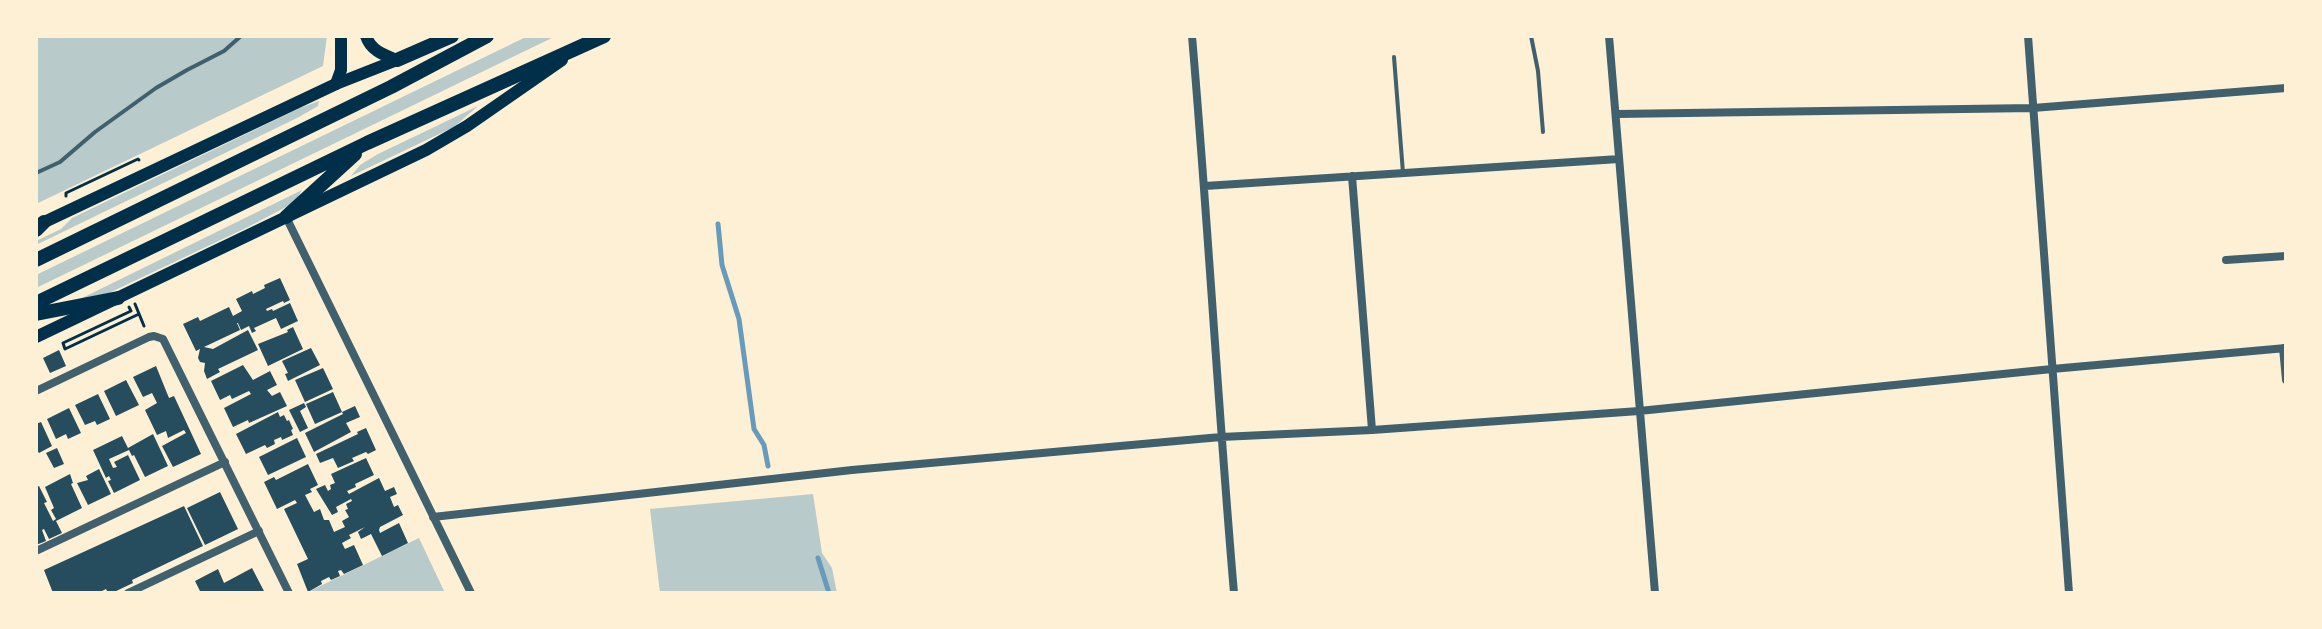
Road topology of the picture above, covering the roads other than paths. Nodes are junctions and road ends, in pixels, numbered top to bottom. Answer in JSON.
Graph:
{"nodes":[{"id":1,"x":241,"y":36,"type":"edge"},
{"id":2,"x":341,"y":36,"type":"edge"},
{"id":3,"x":366,"y":36,"type":"edge"},
{"id":4,"x":452,"y":36,"type":"edge"},
{"id":5,"x":487,"y":36,"type":"edge"},
{"id":6,"x":604,"y":36,"type":"edge"},
{"id":7,"x":1192,"y":36,"type":"edge"},
{"id":8,"x":1531,"y":36,"type":"edge"},
{"id":9,"x":1609,"y":36,"type":"edge"},
{"id":10,"x":2028,"y":36,"type":"edge"},
{"id":11,"x":578,"y":49,"type":"junction"},
{"id":12,"x":1394,"y":57,"type":"dead end"},
{"id":13,"x":397,"y":60,"type":"junction"},
{"id":14,"x":336,"y":84,"type":"junction"},
{"id":15,"x":2286,"y":88,"type":"edge"},
{"id":16,"x":2033,"y":108,"type":"junction"},
{"id":17,"x":1617,"y":114,"type":"junction"},
{"id":18,"x":1543,"y":132,"type":"dead end"},
{"id":19,"x":367,"y":143,"type":"junction"},
{"id":20,"x":1619,"y":159,"type":"junction"},
{"id":21,"x":36,"y":173,"type":"edge"},
{"id":22,"x":1403,"y":173,"type":"junction"},
{"id":23,"x":1352,"y":176,"type":"junction"},
{"id":24,"x":1205,"y":186,"type":"junction"},
{"id":25,"x":286,"y":217,"type":"junction"},
{"id":26,"x":39,"y":226,"type":"edge"},
{"id":27,"x":2286,"y":256,"type":"edge"},
{"id":28,"x":36,"y":260,"type":"edge"},
{"id":29,"x":2226,"y":260,"type":"dead end"},
{"id":30,"x":118,"y":298,"type":"junction"},
{"id":31,"x":36,"y":303,"type":"edge"},
{"id":32,"x":36,"y":314,"type":"edge"},
{"id":33,"x":36,"y":337,"type":"edge"},
{"id":34,"x":2285,"y":348,"type":"edge"},
{"id":35,"x":2052,"y":369,"type":"junction"},
{"id":36,"x":2286,"y":380,"type":"edge"},
{"id":37,"x":36,"y":391,"type":"edge"},
{"id":38,"x":1639,"y":411,"type":"junction"},
{"id":39,"x":1372,"y":430,"type":"junction"},
{"id":40,"x":1221,"y":437,"type":"junction"},
{"id":41,"x":225,"y":462,"type":"junction"},
{"id":42,"x":433,"y":517,"type":"junction"},
{"id":43,"x":259,"y":531,"type":"junction"},
{"id":44,"x":36,"y":551,"type":"edge"},
{"id":45,"x":128,"y":593,"type":"edge"},
{"id":46,"x":289,"y":593,"type":"edge"},
{"id":47,"x":471,"y":593,"type":"edge"},
{"id":48,"x":1234,"y":593,"type":"edge"},
{"id":49,"x":1655,"y":593,"type":"edge"},
{"id":50,"x":2069,"y":593,"type":"edge"}],
"edges":[{"from":1,"to":21,"type":"lane"},
{"from":2,"to":14,"type":"main road"},
{"from":3,"to":13,"type":"main road"},
{"from":4,"to":13,"type":"highway"},
{"from":5,"to":28,"type":"highway"},
{"from":6,"to":11,"type":"highway"},
{"from":7,"to":24,"type":"street"},
{"from":8,"to":18,"type":"lane"},
{"from":9,"to":17,"type":"street"},
{"from":10,"to":16,"type":"street"},
{"from":11,"to":19,"type":"highway"},
{"from":11,"to":25,"type":"main road"},
{"from":12,"to":22,"type":"lane"},
{"from":13,"to":14,"type":"main road"},
{"from":14,"to":26,"type":"main road"},
{"from":15,"to":16,"type":"street"},
{"from":16,"to":17,"type":"street"},
{"from":16,"to":35,"type":"street"},
{"from":17,"to":20,"type":"street"},
{"from":19,"to":25,"type":"highway"},
{"from":19,"to":31,"type":"highway"},
{"from":20,"to":22,"type":"street"},
{"from":20,"to":38,"type":"street"},
{"from":22,"to":23,"type":"street"},
{"from":23,"to":24,"type":"street"},
{"from":23,"to":39,"type":"street"},
{"from":24,"to":40,"type":"street"},
{"from":25,"to":30,"type":"main road"},
{"from":25,"to":42,"type":"street"},
{"from":27,"to":29,"type":"street"},
{"from":30,"to":32,"type":"highway"},
{"from":30,"to":33,"type":"main road"},
{"from":34,"to":35,"type":"street"},
{"from":34,"to":36,"type":"street"},
{"from":35,"to":38,"type":"street"},
{"from":35,"to":50,"type":"street"},
{"from":37,"to":41,"type":"street"},
{"from":38,"to":39,"type":"street"},
{"from":38,"to":49,"type":"street"},
{"from":39,"to":40,"type":"street"},
{"from":40,"to":42,"type":"street"},
{"from":40,"to":48,"type":"street"},
{"from":41,"to":43,"type":"street"},
{"from":41,"to":44,"type":"street"},
{"from":42,"to":47,"type":"street"},
{"from":43,"to":45,"type":"street"},
{"from":43,"to":46,"type":"street"}]}
